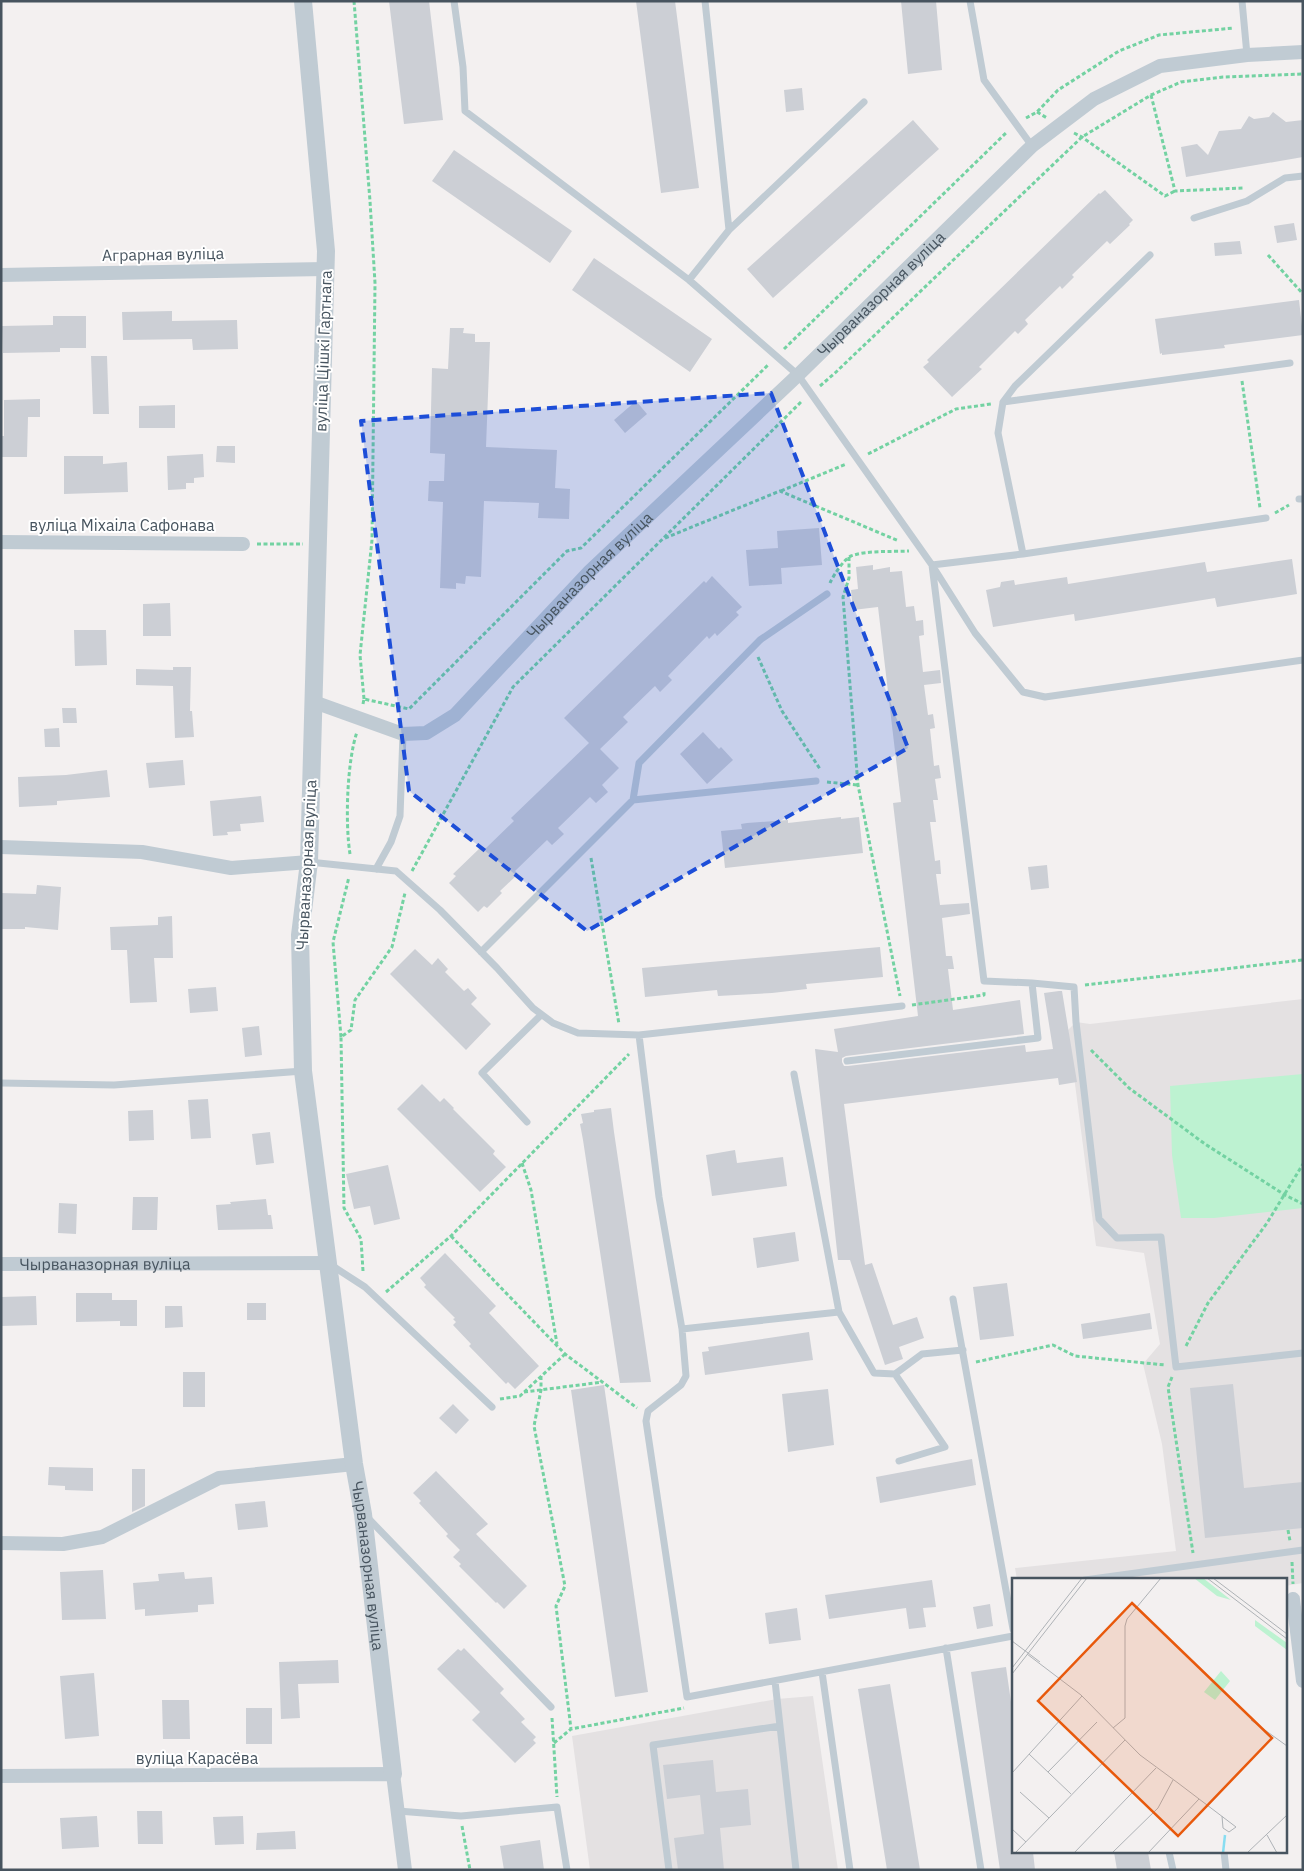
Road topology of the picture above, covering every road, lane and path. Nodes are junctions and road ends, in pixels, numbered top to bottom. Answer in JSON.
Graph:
{"nodes":[{"id":1,"x":303,"y":1,"type":"edge"},
{"id":2,"x":354,"y":1,"type":"edge"},
{"id":3,"x":454,"y":1,"type":"edge"},
{"id":4,"x":705,"y":1,"type":"edge"},
{"id":5,"x":970,"y":1,"type":"edge"},
{"id":6,"x":1242,"y":1,"type":"edge"},
{"id":7,"x":1244,"y":27,"type":"junction"},
{"id":8,"x":1303,"y":52,"type":"edge"},
{"id":9,"x":1247,"y":56,"type":"junction"},
{"id":10,"x":1303,"y":74,"type":"edge"},
{"id":11,"x":1151,"y":95,"type":"junction"},
{"id":12,"x":864,"y":102,"type":"dead end"},
{"id":13,"x":1037,"y":112,"type":"junction"},
{"id":14,"x":1016,"y":123,"type":"junction"},
{"id":15,"x":1059,"y":126,"type":"junction"},
{"id":16,"x":1082,"y":137,"type":"junction"},
{"id":17,"x":1032,"y":146,"type":"junction"},
{"id":18,"x":1303,"y":176,"type":"edge"},
{"id":19,"x":1244,"y":188,"type":"dead end"},
{"id":20,"x":1176,"y":191,"type":"junction"},
{"id":21,"x":1194,"y":218,"type":"dead end"},
{"id":22,"x":729,"y":230,"type":"junction"},
{"id":23,"x":1150,"y":255,"type":"dead end"},
{"id":24,"x":1268,"y":255,"type":"dead end"},
{"id":25,"x":325,"y":269,"type":"junction"},
{"id":26,"x":1,"y":274,"type":"edge"},
{"id":27,"x":689,"y":280,"type":"junction"},
{"id":28,"x":1303,"y":294,"type":"edge"},
{"id":29,"x":1290,"y":363,"type":"dead end"},
{"id":30,"x":1240,"y":370,"type":"junction"},
{"id":31,"x":798,"y":375,"type":"junction"},
{"id":32,"x":811,"y":393,"type":"junction"},
{"id":33,"x":1003,"y":402,"type":"junction"},
{"id":34,"x":857,"y":459,"type":"junction"},
{"id":35,"x":780,"y":491,"type":"junction"},
{"id":36,"x":1301,"y":499,"type":"edge"},
{"id":37,"x":1264,"y":519,"type":"junction"},
{"id":38,"x":662,"y":540,"type":"junction"},
{"id":39,"x":1,"y":542,"type":"edge"},
{"id":40,"x":244,"y":544,"type":"joint"},
{"id":41,"x":318,"y":544,"type":"junction"},
{"id":42,"x":921,"y":550,"type":"junction"},
{"id":43,"x":1023,"y":554,"type":"junction"},
{"id":44,"x":849,"y":557,"type":"junction"},
{"id":45,"x":932,"y":566,"type":"junction"},
{"id":46,"x":827,"y":594,"type":"joint"},
{"id":47,"x":753,"y":647,"type":"junction"},
{"id":48,"x":1303,"y":660,"type":"edge"},
{"id":49,"x":364,"y":700,"type":"dead end"},
{"id":50,"x":314,"y":702,"type":"junction"},
{"id":51,"x":403,"y":734,"type":"junction"},
{"id":52,"x":816,"y":781,"type":"joint"},
{"id":53,"x":829,"y":782,"type":"junction"},
{"id":54,"x":858,"y":785,"type":"junction"},
{"id":55,"x":633,"y":800,"type":"junction"},
{"id":56,"x":588,"y":845,"type":"junction"},
{"id":57,"x":1,"y":848,"type":"edge"},
{"id":58,"x":309,"y":862,"type":"junction"},
{"id":59,"x":376,"y":869,"type":"junction"},
{"id":60,"x":408,"y":880,"type":"junction"},
{"id":61,"x":481,"y":952,"type":"junction"},
{"id":62,"x":1303,"y":960,"type":"edge"},
{"id":63,"x":984,"y":981,"type":"junction"},
{"id":64,"x":1032,"y":983,"type":"junction"},
{"id":65,"x":1074,"y":986,"type":"junction"},
{"id":66,"x":902,"y":1006,"type":"junction"},
{"id":67,"x":541,"y":1015,"type":"junction"},
{"id":68,"x":621,"y":1034,"type":"junction"},
{"id":69,"x":639,"y":1035,"type":"junction"},
{"id":70,"x":1078,"y":1037,"type":"junction"},
{"id":71,"x":640,"y":1043,"type":"junction"},
{"id":72,"x":847,"y":1061,"type":"dead end"},
{"id":73,"x":303,"y":1071,"type":"junction"},
{"id":74,"x":794,"y":1074,"type":"dead end"},
{"id":75,"x":1,"y":1082,"type":"edge"},
{"id":76,"x":527,"y":1122,"type":"dead end"},
{"id":77,"x":522,"y":1164,"type":"junction"},
{"id":78,"x":1303,"y":1204,"type":"edge"},
{"id":79,"x":451,"y":1236,"type":"junction"},
{"id":80,"x":329,"y":1263,"type":"junction"},
{"id":81,"x":1,"y":1264,"type":"edge"},
{"id":82,"x":365,"y":1287,"type":"junction"},
{"id":83,"x":378,"y":1299,"type":"junction"},
{"id":84,"x":953,"y":1299,"type":"dead end"},
{"id":85,"x":839,"y":1312,"type":"junction"},
{"id":86,"x":682,"y":1329,"type":"junction"},
{"id":87,"x":557,"y":1346,"type":"junction"},
{"id":88,"x":963,"y":1350,"type":"junction"},
{"id":89,"x":1303,"y":1352,"type":"edge"},
{"id":90,"x":565,"y":1354,"type":"junction"},
{"id":91,"x":965,"y":1364,"type":"junction"},
{"id":92,"x":1176,"y":1367,"type":"junction"},
{"id":93,"x":895,"y":1374,"type":"junction"},
{"id":94,"x":542,"y":1376,"type":"junction"},
{"id":95,"x":603,"y":1382,"type":"junction"},
{"id":96,"x":541,"y":1390,"type":"junction"},
{"id":97,"x":524,"y":1392,"type":"junction"},
{"id":98,"x":486,"y":1401,"type":"junction"},
{"id":99,"x":492,"y":1407,"type":"dead end"},
{"id":100,"x":647,"y":1415,"type":"junction"},
{"id":101,"x":899,"y":1461,"type":"dead end"},
{"id":102,"x":354,"y":1464,"type":"junction"},
{"id":103,"x":363,"y":1514,"type":"junction"},
{"id":104,"x":1,"y":1543,"type":"edge"},
{"id":105,"x":1303,"y":1550,"type":"edge"},
{"id":106,"x":1100,"y":1578,"type":"edge"},
{"id":107,"x":1289,"y":1599,"type":"edge"},
{"id":108,"x":1012,"y":1623,"type":"edge"},
{"id":109,"x":1012,"y":1636,"type":"edge"},
{"id":110,"x":946,"y":1648,"type":"junction"},
{"id":111,"x":822,"y":1672,"type":"junction"},
{"id":112,"x":775,"y":1681,"type":"junction"},
{"id":113,"x":1303,"y":1681,"type":"edge"},
{"id":114,"x":687,"y":1697,"type":"junction"},
{"id":115,"x":551,"y":1708,"type":"joint"},
{"id":116,"x":780,"y":1726,"type":"junction"},
{"id":117,"x":572,"y":1729,"type":"junction"},
{"id":118,"x":554,"y":1743,"type":"junction"},
{"id":119,"x":393,"y":1774,"type":"junction"},
{"id":120,"x":1,"y":1776,"type":"edge"},
{"id":121,"x":557,"y":1808,"type":"junction"},
{"id":122,"x":398,"y":1812,"type":"junction"},
{"id":123,"x":461,"y":1816,"type":"junction"},
{"id":124,"x":1169,"y":1854,"type":"edge"},
{"id":125,"x":1224,"y":1854,"type":"edge"},
{"id":126,"x":405,"y":1870,"type":"edge"},
{"id":127,"x":470,"y":1870,"type":"edge"},
{"id":128,"x":567,"y":1870,"type":"edge"},
{"id":129,"x":669,"y":1870,"type":"edge"},
{"id":130,"x":796,"y":1870,"type":"edge"},
{"id":131,"x":850,"y":1870,"type":"edge"},
{"id":132,"x":981,"y":1870,"type":"edge"},
{"id":133,"x":1173,"y":1870,"type":"edge"},
{"id":134,"x":1226,"y":1870,"type":"edge"}],
"edges":[{"from":1,"to":25,"type":"street","name":"вуліца Цішкі Гартнага"},
{"from":2,"to":49,"type":"path"},
{"from":3,"to":27,"type":"lane"},
{"from":4,"to":22,"type":"lane"},
{"from":5,"to":14,"type":"lane"},
{"from":6,"to":7,"type":"lane"},
{"from":7,"to":9,"type":"lane"},
{"from":7,"to":13,"type":"path"},
{"from":8,"to":9,"type":"street","name":"Чырваназорная вуліца"},
{"from":9,"to":15,"type":"street","name":"Чырваназорная вуліца"},
{"from":10,"to":11,"type":"path"},
{"from":11,"to":16,"type":"path"},
{"from":11,"to":20,"type":"path"},
{"from":12,"to":22,"type":"lane"},
{"from":13,"to":14,"type":"path"},
{"from":13,"to":15,"type":"path"},
{"from":14,"to":17,"type":"lane"},
{"from":15,"to":16,"type":"path"},
{"from":15,"to":17,"type":"street","name":"Чырваназорная вуліца"},
{"from":16,"to":20,"type":"path"},
{"from":16,"to":32,"type":"path"},
{"from":17,"to":31,"type":"street","name":"Чырваназорная вуліца"},
{"from":18,"to":21,"type":"lane"},
{"from":19,"to":20,"type":"path"},
{"from":22,"to":27,"type":"lane"},
{"from":23,"to":33,"type":"lane"},
{"from":24,"to":28,"type":"path"},
{"from":25,"to":26,"type":"street","name":"Аграрная вуліца"},
{"from":25,"to":41,"type":"street","name":"вуліца Цішкі Гартнага"},
{"from":27,"to":31,"type":"lane"},
{"from":29,"to":30,"type":"lane"},
{"from":30,"to":33,"type":"lane"},
{"from":30,"to":37,"type":"path"},
{"from":31,"to":32,"type":"lane"},
{"from":31,"to":51,"type":"street","name":"Чырваназорная вуліца"},
{"from":32,"to":34,"type":"lane"},
{"from":32,"to":38,"type":"path"},
{"from":33,"to":34,"type":"path"},
{"from":33,"to":43,"type":"lane"},
{"from":34,"to":35,"type":"path"},
{"from":34,"to":42,"type":"lane"},
{"from":35,"to":38,"type":"path"},
{"from":35,"to":42,"type":"path"},
{"from":36,"to":37,"type":"path"},
{"from":37,"to":43,"type":"lane"},
{"from":38,"to":60,"type":"path"},
{"from":39,"to":40,"type":"street","name":"вуліца Міхаіла Сафонава"},
{"from":40,"to":41,"type":"path"},
{"from":41,"to":50,"type":"street","name":"вуліца Цішкі Гартнага"},
{"from":42,"to":44,"type":"path"},
{"from":42,"to":45,"type":"lane"},
{"from":43,"to":45,"type":"lane"},
{"from":44,"to":46,"type":"path"},
{"from":44,"to":54,"type":"path"},
{"from":45,"to":48,"type":"lane"},
{"from":45,"to":63,"type":"lane"},
{"from":46,"to":47,"type":"lane"},
{"from":47,"to":53,"type":"path"},
{"from":47,"to":55,"type":"lane"},
{"from":50,"to":51,"type":"street","name":"Чырваназорная вуліца"},
{"from":50,"to":58,"type":"street","name":"Чырваназорная вуліца"},
{"from":51,"to":59,"type":"lane"},
{"from":52,"to":53,"type":"path"},
{"from":52,"to":55,"type":"lane"},
{"from":53,"to":54,"type":"path"},
{"from":54,"to":66,"type":"path"},
{"from":55,"to":56,"type":"lane"},
{"from":56,"to":61,"type":"lane"},
{"from":56,"to":68,"type":"path"},
{"from":57,"to":58,"type":"street"},
{"from":58,"to":59,"type":"lane"},
{"from":58,"to":73,"type":"street","name":"Чырваназорная вуліца"},
{"from":59,"to":60,"type":"lane"},
{"from":60,"to":61,"type":"lane"},
{"from":60,"to":82,"type":"path"},
{"from":61,"to":67,"type":"lane"},
{"from":62,"to":65,"type":"path"},
{"from":63,"to":64,"type":"lane"},
{"from":63,"to":66,"type":"path"},
{"from":64,"to":65,"type":"lane"},
{"from":64,"to":72,"type":"lane"},
{"from":65,"to":70,"type":"lane"},
{"from":66,"to":69,"type":"lane"},
{"from":67,"to":68,"type":"lane"},
{"from":67,"to":76,"type":"lane"},
{"from":68,"to":69,"type":"lane"},
{"from":69,"to":71,"type":"lane"},
{"from":70,"to":78,"type":"path"},
{"from":70,"to":92,"type":"lane"},
{"from":71,"to":77,"type":"path"},
{"from":71,"to":86,"type":"lane"},
{"from":73,"to":75,"type":"lane"},
{"from":73,"to":80,"type":"street","name":"Чырваназорная вуліца"},
{"from":74,"to":85,"type":"lane"},
{"from":77,"to":79,"type":"path"},
{"from":77,"to":87,"type":"path"},
{"from":79,"to":83,"type":"path"},
{"from":79,"to":87,"type":"path"},
{"from":80,"to":81,"type":"street","name":"Чырваназорная вуліца"},
{"from":80,"to":82,"type":"lane"},
{"from":80,"to":102,"type":"street","name":"Чырваназорная вуліца"},
{"from":82,"to":83,"type":"lane"},
{"from":83,"to":98,"type":"lane"},
{"from":84,"to":88,"type":"lane"},
{"from":85,"to":86,"type":"lane"},
{"from":85,"to":93,"type":"lane"},
{"from":86,"to":100,"type":"lane"},
{"from":87,"to":90,"type":"path"},
{"from":88,"to":91,"type":"lane"},
{"from":88,"to":93,"type":"lane"},
{"from":89,"to":92,"type":"lane"},
{"from":90,"to":94,"type":"path"},
{"from":90,"to":95,"type":"path"},
{"from":91,"to":92,"type":"path"},
{"from":91,"to":108,"type":"lane"},
{"from":93,"to":101,"type":"lane"},
{"from":94,"to":96,"type":"path"},
{"from":94,"to":97,"type":"path"},
{"from":95,"to":96,"type":"path"},
{"from":95,"to":100,"type":"path"},
{"from":96,"to":97,"type":"path"},
{"from":96,"to":117,"type":"path"},
{"from":97,"to":98,"type":"path"},
{"from":98,"to":99,"type":"lane"},
{"from":100,"to":114,"type":"lane"},
{"from":102,"to":103,"type":"street","name":"Чырваназорная вуліца"},
{"from":102,"to":104,"type":"street"},
{"from":103,"to":115,"type":"lane"},
{"from":103,"to":119,"type":"street","name":"Чырваназорная вуліца"},
{"from":105,"to":106,"type":"lane"},
{"from":107,"to":113,"type":"street"},
{"from":109,"to":110,"type":"lane"},
{"from":110,"to":111,"type":"lane"},
{"from":110,"to":132,"type":"lane"},
{"from":111,"to":112,"type":"lane"},
{"from":111,"to":131,"type":"lane"},
{"from":112,"to":114,"type":"lane"},
{"from":112,"to":116,"type":"lane"},
{"from":114,"to":117,"type":"path"},
{"from":115,"to":118,"type":"path"},
{"from":116,"to":129,"type":"lane"},
{"from":116,"to":130,"type":"lane"},
{"from":117,"to":118,"type":"path"},
{"from":118,"to":121,"type":"path"},
{"from":119,"to":120,"type":"street","name":"вуліца Карасёва"},
{"from":119,"to":122,"type":"street","name":"Чырваназорная вуліца"},
{"from":121,"to":123,"type":"lane"},
{"from":121,"to":128,"type":"lane"},
{"from":122,"to":123,"type":"lane"},
{"from":122,"to":126,"type":"street","name":"Чырваназорная вуліца"},
{"from":123,"to":127,"type":"path"},
{"from":124,"to":133,"type":"lane"},
{"from":125,"to":134,"type":"lane"}]}
